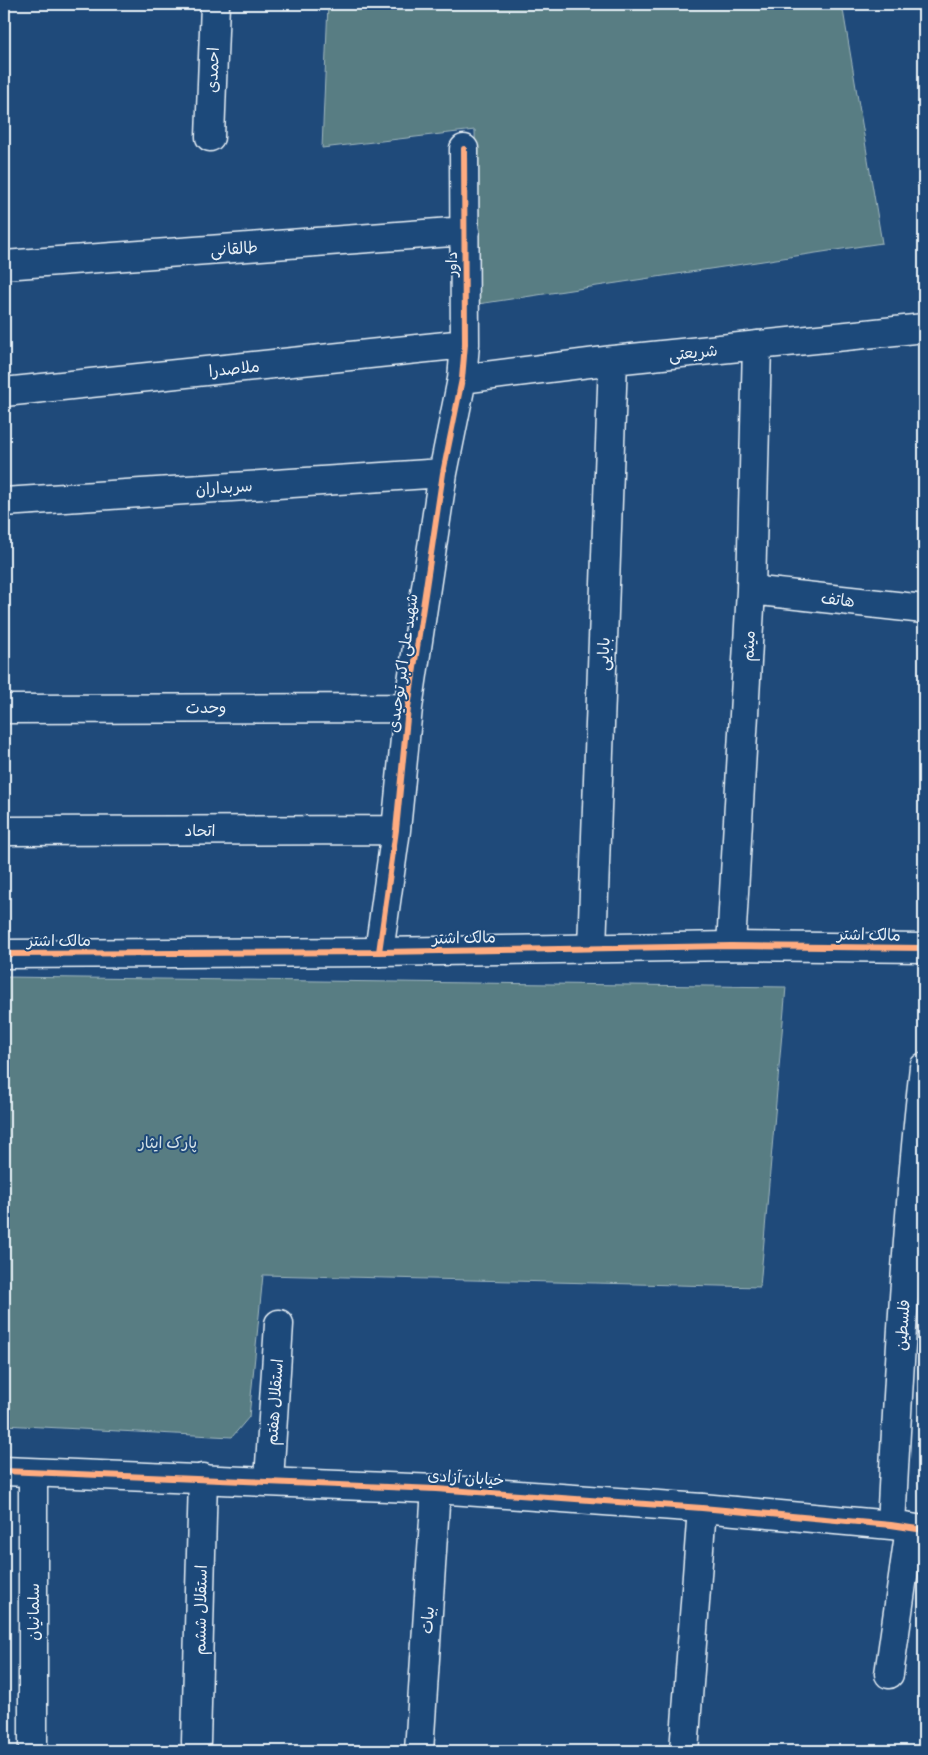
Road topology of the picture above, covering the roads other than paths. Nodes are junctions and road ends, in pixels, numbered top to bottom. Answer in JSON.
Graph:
{"nodes":[{"id":1,"x":215,"y":4,"type":"edge"},
{"id":2,"x":210,"y":137,"type":"dead end"},
{"id":3,"x":464,"y":149,"type":"dead end"},
{"id":4,"x":465,"y":231,"type":"junction"},
{"id":5,"x":4,"y":265,"type":"edge"},
{"id":6,"x":924,"y":328,"type":"edge"},
{"id":7,"x":465,"y":344,"type":"junction"},
{"id":8,"x":757,"y":345,"type":"junction"},
{"id":9,"x":613,"y":360,"type":"junction"},
{"id":10,"x":462,"y":379,"type":"junction"},
{"id":11,"x":4,"y":392,"type":"edge"},
{"id":12,"x":444,"y":473,"type":"junction"},
{"id":13,"x":4,"y":502,"type":"edge"},
{"id":14,"x":751,"y":590,"type":"junction"},
{"id":15,"x":924,"y":609,"type":"edge"},
{"id":16,"x":408,"y":708,"type":"junction"},
{"id":17,"x":4,"y":709,"type":"edge"},
{"id":18,"x":396,"y":830,"type":"junction"},
{"id":19,"x":4,"y":831,"type":"edge"},
{"id":20,"x":731,"y":946,"type":"junction"},
{"id":21,"x":592,"y":948,"type":"junction"},
{"id":22,"x":924,"y":948,"type":"edge"},
{"id":23,"x":379,"y":952,"type":"junction"},
{"id":24,"x":4,"y":954,"type":"edge"},
{"id":25,"x":924,"y":1067,"type":"edge"},
{"id":26,"x":920,"y":1136,"type":"edge"},
{"id":27,"x":279,"y":1324,"type":"dead end"},
{"id":28,"x":4,"y":1471,"type":"edge"},
{"id":29,"x":33,"y":1473,"type":"junction"},
{"id":30,"x":203,"y":1478,"type":"junction"},
{"id":31,"x":269,"y":1480,"type":"junction"},
{"id":32,"x":436,"y":1489,"type":"junction"},
{"id":33,"x":702,"y":1508,"type":"junction"},
{"id":34,"x":909,"y":1527,"type":"edge"},
{"id":35,"x":889,"y":1674,"type":"dead end"},
{"id":36,"x":196,"y":1742,"type":"dead end"},
{"id":37,"x":33,"y":1751,"type":"edge"},
{"id":38,"x":419,"y":1751,"type":"edge"},
{"id":39,"x":684,"y":1751,"type":"edge"}],
"edges":[{"from":1,"to":2,"type":"street","name":"احمدی"},
{"from":3,"to":4,"type":"street","name":"داور"},
{"from":4,"to":5,"type":"street","name":"طالقانی"},
{"from":4,"to":7,"type":"street","name":"داور"},
{"from":6,"to":8,"type":"street","name":"شریعتی"},
{"from":7,"to":10,"type":"street","name":"داور"},
{"from":7,"to":11,"type":"street","name":"ملاصدرا"},
{"from":8,"to":9,"type":"street","name":"شریعتی"},
{"from":8,"to":14,"type":"street","name":"میثم"},
{"from":9,"to":10,"type":"street","name":"شریعتی"},
{"from":9,"to":21,"type":"street","name":"بابایی"},
{"from":10,"to":12,"type":"street","name":"شهید علی اکبر توحیدی"},
{"from":12,"to":13,"type":"street","name":"سربداران"},
{"from":12,"to":16,"type":"street","name":"شهید علی اکبر توحیدی"},
{"from":14,"to":15,"type":"street","name":"هاتف"},
{"from":14,"to":20,"type":"street","name":"میثم"},
{"from":16,"to":17,"type":"street","name":"وحدت"},
{"from":16,"to":18,"type":"street","name":"شهید علی اکبر توحیدی"},
{"from":18,"to":19,"type":"street","name":"اتحاد"},
{"from":18,"to":23,"type":"street","name":"شهید علی اکبر توحیدی"},
{"from":20,"to":21,"type":"street","name":"مالک اشتر"},
{"from":20,"to":22,"type":"street","name":"مالک اشتر"},
{"from":21,"to":23,"type":"street","name":"مالک اشتر"},
{"from":23,"to":24,"type":"street","name":"مالک اشتر"},
{"from":25,"to":26,"type":"street","name":"فلسطین"},
{"from":26,"to":34,"type":"street","name":"فلسطین"},
{"from":27,"to":31,"type":"street","name":"استقلال هفتم"},
{"from":28,"to":29,"type":"street","name":"خیابان آزادی"},
{"from":29,"to":30,"type":"street","name":"خیابان آزادی"},
{"from":29,"to":37,"type":"street","name":"سلمانیان"},
{"from":30,"to":31,"type":"street","name":"خیابان آزادی"},
{"from":30,"to":36,"type":"street","name":"استقلال ششم"},
{"from":31,"to":32,"type":"street","name":"خیابان آزادی"},
{"from":32,"to":33,"type":"street","name":"خیابان آزادی"},
{"from":32,"to":38,"type":"street","name":"بیات"},
{"from":33,"to":34,"type":"street","name":"خیابان آزادی"},
{"from":33,"to":39,"type":"street"},
{"from":34,"to":35,"type":"street","name":"فلسطین"}]}
